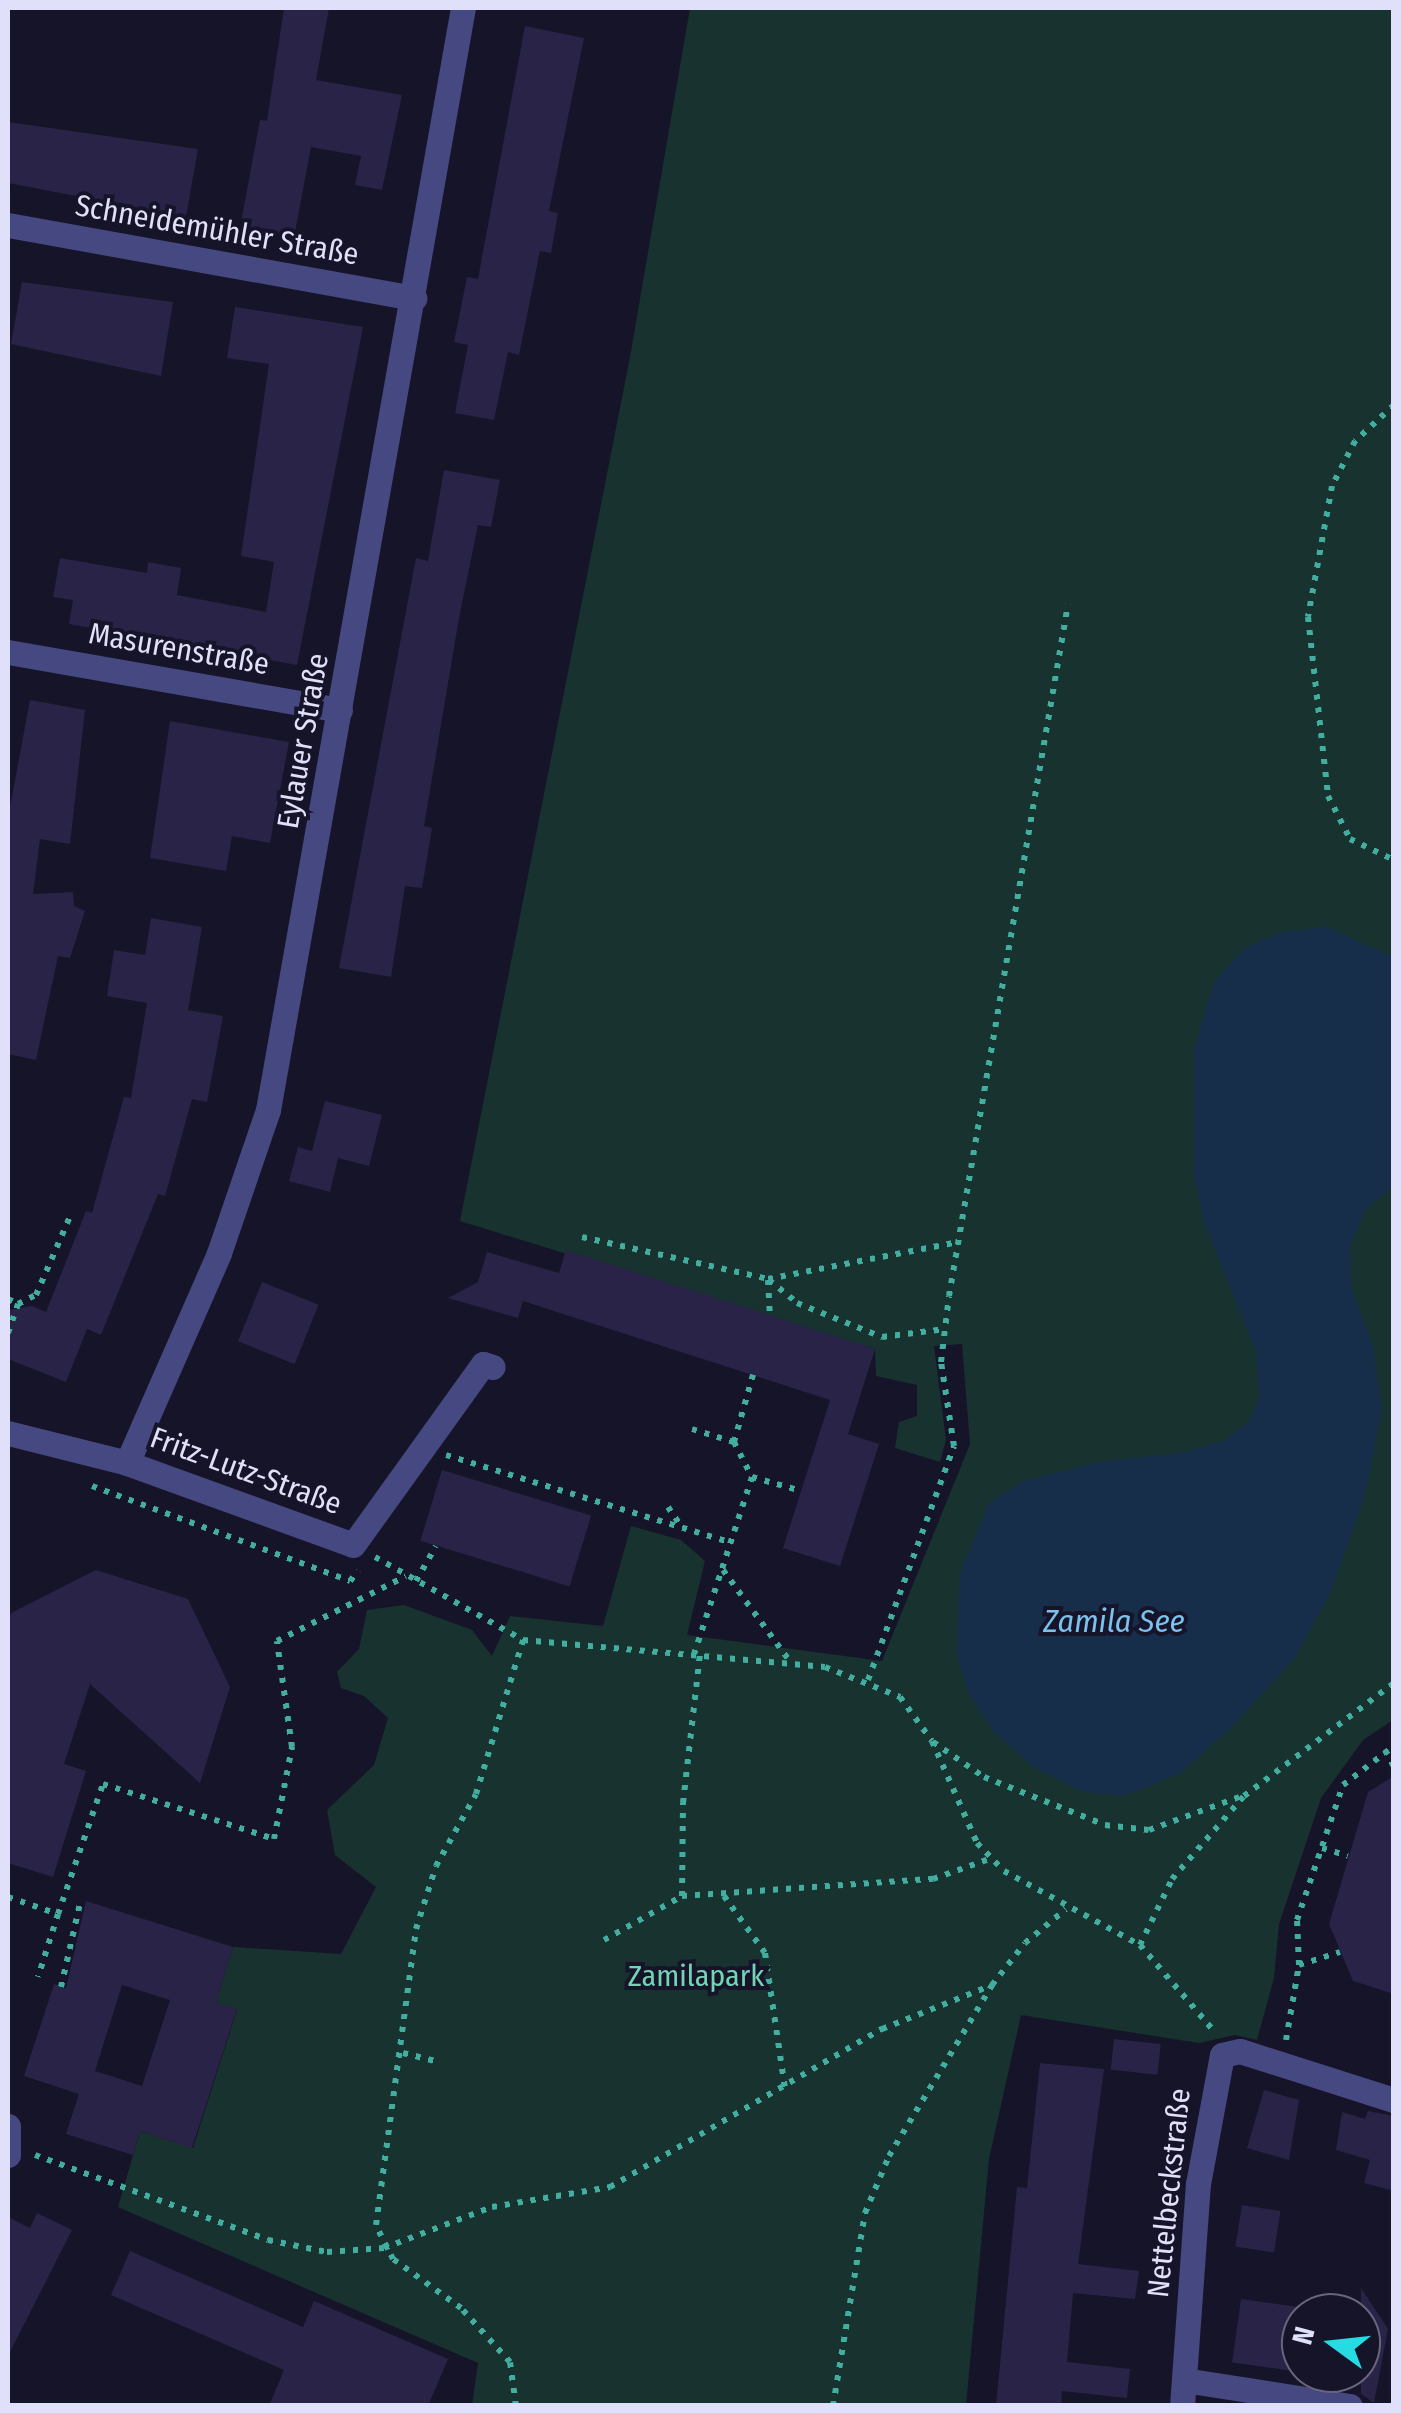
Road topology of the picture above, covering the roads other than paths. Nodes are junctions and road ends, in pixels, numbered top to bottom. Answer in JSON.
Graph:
{"nodes":[{"id":1,"x":463,"y":8,"type":"edge"},
{"id":2,"x":8,"y":226,"type":"edge"},
{"id":3,"x":414,"y":298,"type":"junction"},
{"id":4,"x":8,"y":652,"type":"edge"},
{"id":5,"x":340,"y":710,"type":"junction"},
{"id":6,"x":494,"y":1367,"type":"dead end"},
{"id":7,"x":8,"y":1432,"type":"edge"},
{"id":8,"x":126,"y":1463,"type":"junction"},
{"id":9,"x":1394,"y":2100,"type":"edge"},
{"id":10,"x":8,"y":2126,"type":"edge"},
{"id":11,"x":8,"y":2155,"type":"edge"},
{"id":12,"x":1183,"y":2393,"type":"edge"},
{"id":13,"x":1350,"y":2406,"type":"edge"}],
"edges":[{"from":1,"to":3,"type":"street","name":"Eylauer Straße"},
{"from":2,"to":3,"type":"street","name":"Schneidemühler Straße"},
{"from":3,"to":5,"type":"street","name":"Eylauer Straße"},
{"from":4,"to":5,"type":"street","name":"Masurenstraße"},
{"from":5,"to":8,"type":"street","name":"Eylauer Straße"},
{"from":6,"to":8,"type":"street","name":"Fritz-Lutz-Straße"},
{"from":7,"to":8,"type":"street","name":"Fritz-Lutz-Straße"},
{"from":9,"to":12,"type":"street","name":"Nettelbeckstraße"},
{"from":10,"to":11,"type":"street"},
{"from":12,"to":13,"type":"street"}]}
